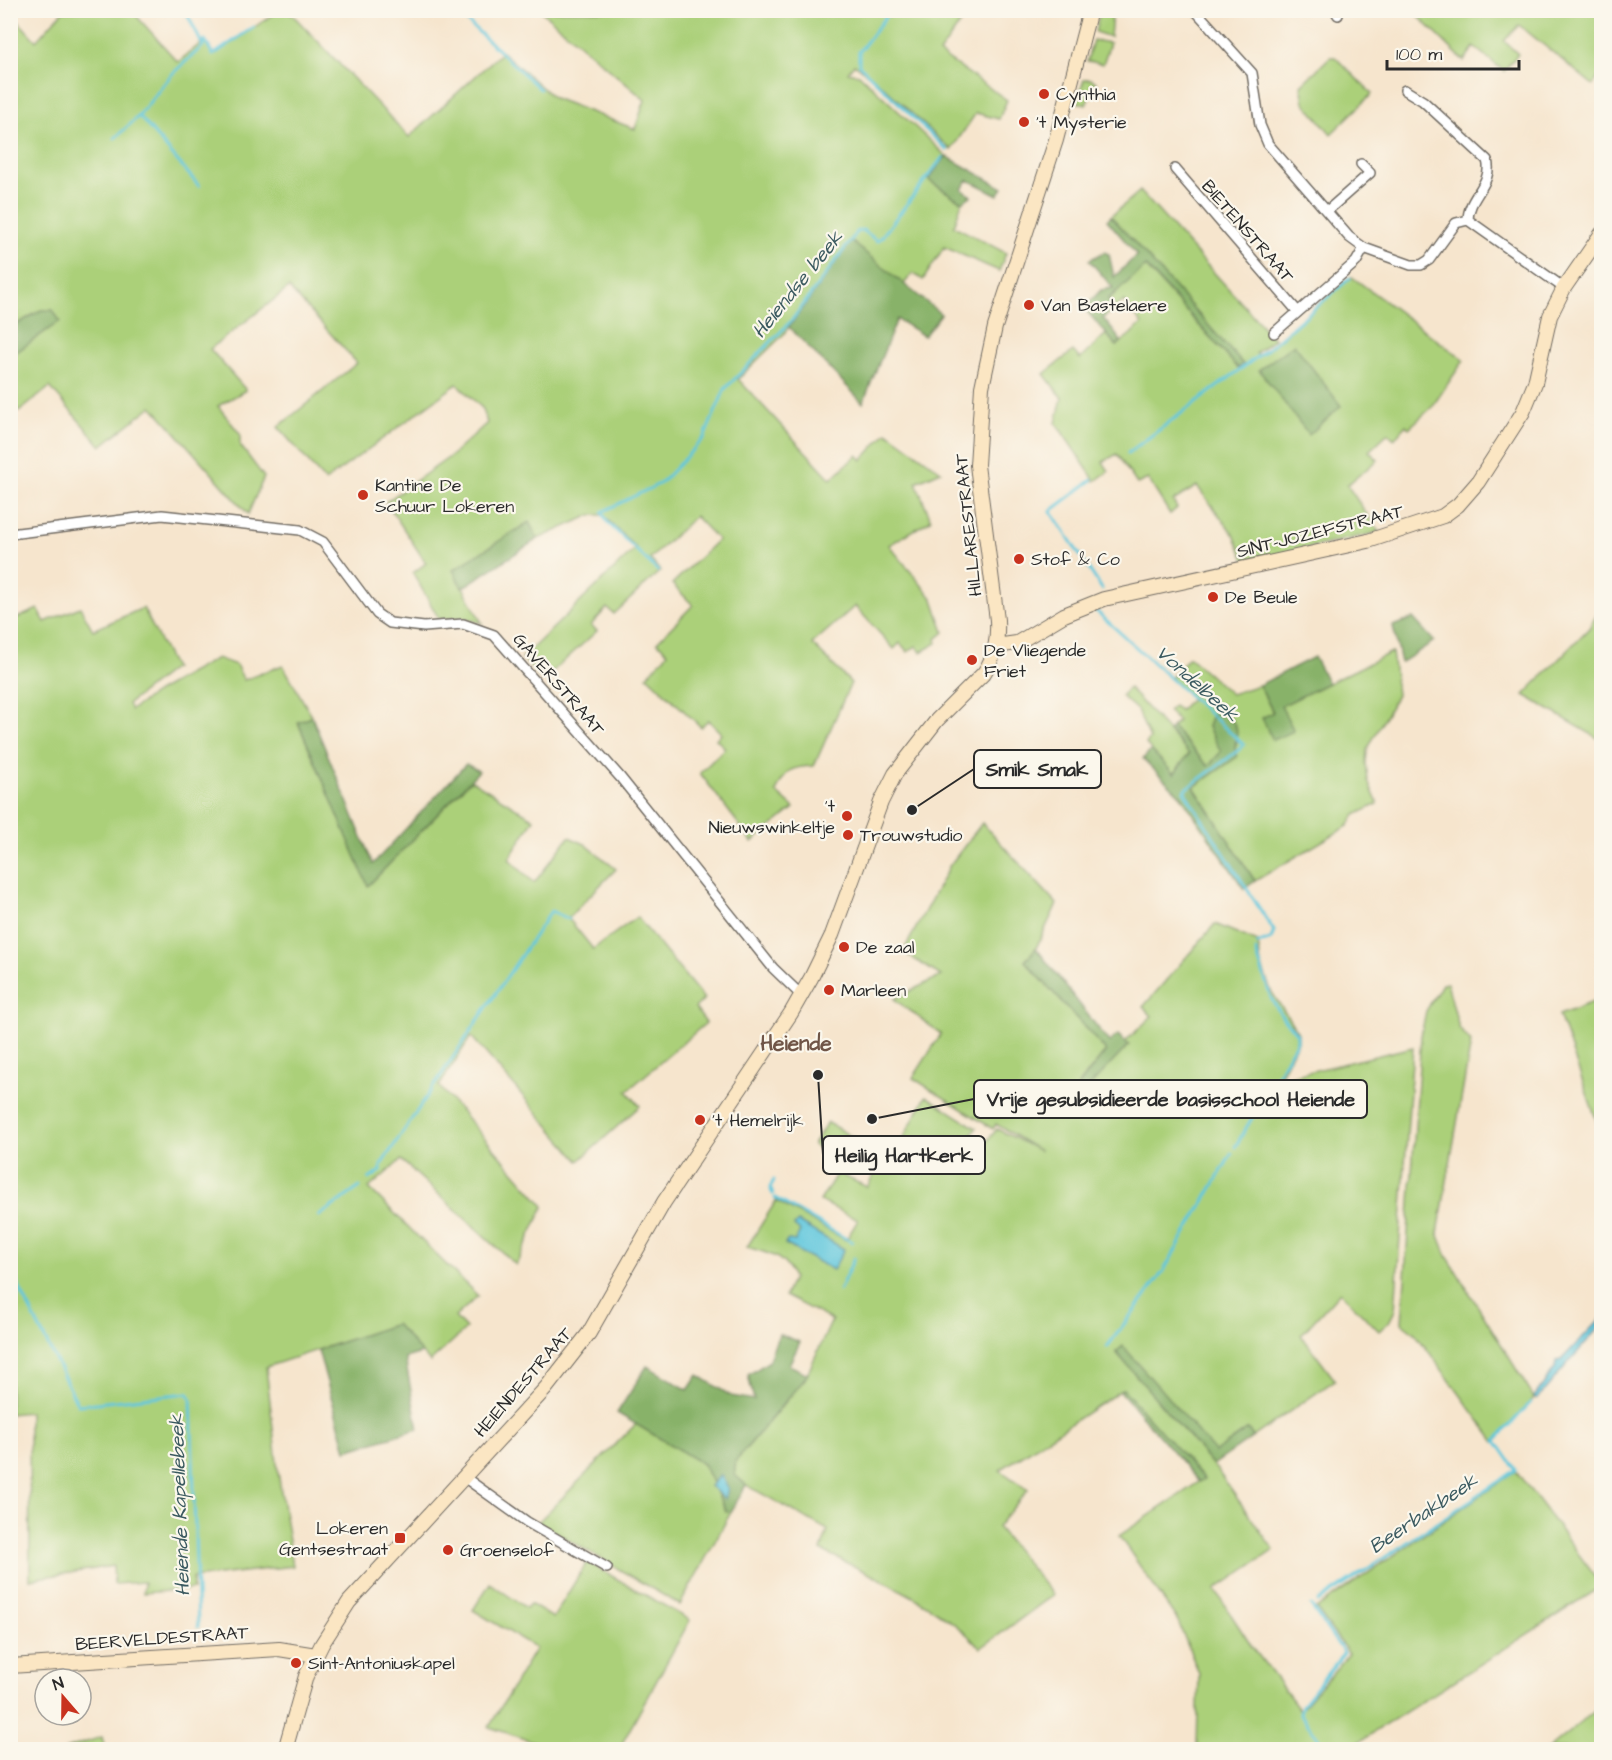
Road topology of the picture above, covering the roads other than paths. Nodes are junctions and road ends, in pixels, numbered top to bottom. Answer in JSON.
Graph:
{"nodes":[{"id":1,"x":1090,"y":10,"type":"edge"},
{"id":2,"x":1198,"y":11,"type":"edge"},
{"id":3,"x":1405,"y":90,"type":"dead end"},
{"id":4,"x":1361,"y":164,"type":"dead end"},
{"id":5,"x":1175,"y":170,"type":"dead end"},
{"id":6,"x":1327,"y":211,"type":"junction"},
{"id":7,"x":1468,"y":220,"type":"junction"},
{"id":8,"x":1602,"y":233,"type":"edge"},
{"id":9,"x":1364,"y":248,"type":"junction"},
{"id":10,"x":1564,"y":288,"type":"junction"},
{"id":11,"x":1298,"y":312,"type":"junction"},
{"id":12,"x":1275,"y":333,"type":"dead end"},
{"id":13,"x":10,"y":534,"type":"edge"},
{"id":14,"x":996,"y":646,"type":"junction"},
{"id":15,"x":801,"y":995,"type":"junction"},
{"id":16,"x":464,"y":1477,"type":"junction"},
{"id":17,"x":607,"y":1568,"type":"dead end"},
{"id":18,"x":316,"y":1655,"type":"junction"},
{"id":19,"x":10,"y":1666,"type":"edge"},
{"id":20,"x":285,"y":1749,"type":"edge"}],
"edges":[{"from":1,"to":14,"type":"main road","name":"HILLARESTRAAT"},
{"from":2,"to":6,"type":"street"},
{"from":3,"to":7,"type":"street"},
{"from":4,"to":6,"type":"street"},
{"from":5,"to":11,"type":"street","name":"BIETENSTRAAT"},
{"from":6,"to":9,"type":"street"},
{"from":7,"to":9,"type":"street"},
{"from":7,"to":10,"type":"street"},
{"from":8,"to":10,"type":"main road","name":"SINT-JOZEFSTRAAT"},
{"from":9,"to":11,"type":"street"},
{"from":10,"to":14,"type":"main road","name":"SINT-JOZEFSTRAAT"},
{"from":11,"to":12,"type":"street"},
{"from":13,"to":15,"type":"street","name":"GAVERSTRAAT"},
{"from":14,"to":15,"type":"main road","name":"HILLARESTRAAT"},
{"from":15,"to":16,"type":"main road","name":"HEIENDESTRAAT"},
{"from":16,"to":17,"type":"street"},
{"from":16,"to":18,"type":"main road","name":"HEIENDESTRAAT"},
{"from":18,"to":19,"type":"main road","name":"BEERVELDESTRAAT"},
{"from":18,"to":20,"type":"main road","name":"HEIENDESTRAAT"}]}
